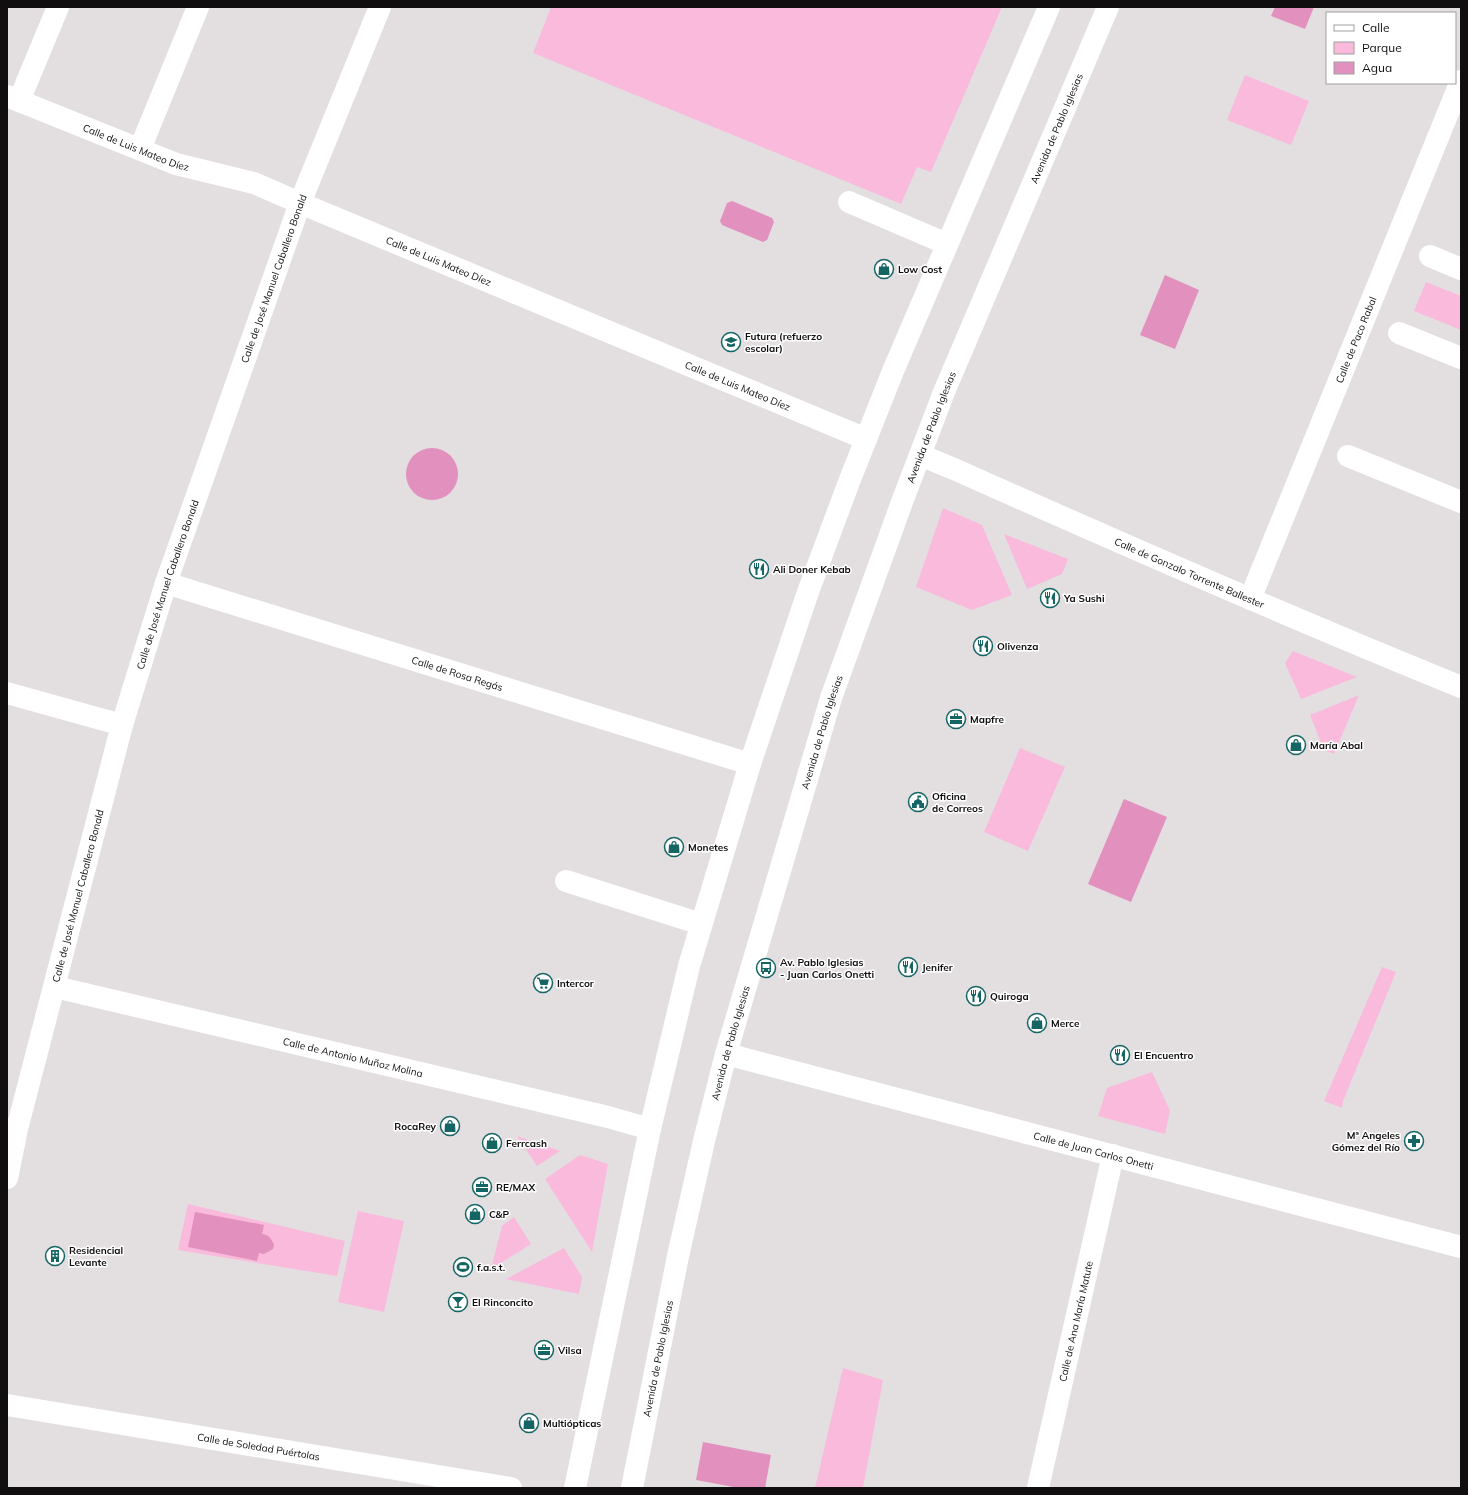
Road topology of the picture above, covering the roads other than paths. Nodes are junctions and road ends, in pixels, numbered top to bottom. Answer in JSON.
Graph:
{"nodes":[{"id":1,"x":58,"y":7,"type":"edge"},
{"id":2,"x":198,"y":7,"type":"edge"},
{"id":3,"x":380,"y":7,"type":"edge"},
{"id":4,"x":1049,"y":7,"type":"edge"},
{"id":5,"x":1108,"y":7,"type":"edge"},
{"id":6,"x":1461,"y":81,"type":"edge"},
{"id":7,"x":13,"y":98,"type":"edge"},
{"id":8,"x":140,"y":149,"type":"junction"},
{"id":9,"x":849,"y":202,"type":"dead end"},
{"id":10,"x":300,"y":203,"type":"junction"},
{"id":11,"x":947,"y":244,"type":"junction"},
{"id":12,"x":1430,"y":256,"type":"dead end"},
{"id":13,"x":1461,"y":269,"type":"edge"},
{"id":14,"x":1399,"y":333,"type":"dead end"},
{"id":15,"x":1461,"y":358,"type":"edge"},
{"id":16,"x":866,"y":439,"type":"junction"},
{"id":17,"x":920,"y":456,"type":"junction"},
{"id":18,"x":1348,"y":456,"type":"dead end"},
{"id":19,"x":1461,"y":502,"type":"edge"},
{"id":20,"x":166,"y":583,"type":"junction"},
{"id":21,"x":1250,"y":599,"type":"junction"},
{"id":22,"x":1461,"y":687,"type":"edge"},
{"id":23,"x":7,"y":693,"type":"edge"},
{"id":24,"x":122,"y":725,"type":"junction"},
{"id":25,"x":750,"y":764,"type":"junction"},
{"id":26,"x":566,"y":881,"type":"dead end"},
{"id":27,"x":701,"y":924,"type":"junction"},
{"id":28,"x":55,"y":987,"type":"junction"},
{"id":29,"x":726,"y":1054,"type":"junction"},
{"id":30,"x":650,"y":1129,"type":"junction"},
{"id":31,"x":1113,"y":1155,"type":"junction"},
{"id":32,"x":7,"y":1178,"type":"edge"},
{"id":33,"x":1461,"y":1247,"type":"edge"},
{"id":34,"x":7,"y":1405,"type":"edge"},
{"id":35,"x":511,"y":1488,"type":"edge"},
{"id":36,"x":576,"y":1488,"type":"edge"},
{"id":37,"x":632,"y":1488,"type":"edge"},
{"id":38,"x":1038,"y":1488,"type":"edge"}],
"edges":[{"from":1,"to":7,"type":"street"},
{"from":2,"to":8,"type":"street"},
{"from":3,"to":10,"type":"street","name":"Calle de José Manuel Caballero Bonald"},
{"from":4,"to":11,"type":"street"},
{"from":5,"to":17,"type":"street","name":"Avenida de Pablo Iglesias"},
{"from":6,"to":21,"type":"street","name":"Calle de Paco Rabal"},
{"from":7,"to":8,"type":"street","name":"Calle de Luis Mateo Díez"},
{"from":8,"to":10,"type":"street","name":"Calle de Luis Mateo Díez"},
{"from":9,"to":11,"type":"street"},
{"from":10,"to":16,"type":"street","name":"Calle de Luis Mateo Díez"},
{"from":10,"to":20,"type":"street","name":"Calle de José Manuel Caballero Bonald"},
{"from":11,"to":16,"type":"street"},
{"from":12,"to":13,"type":"street"},
{"from":14,"to":15,"type":"street"},
{"from":16,"to":25,"type":"street"},
{"from":17,"to":21,"type":"street","name":"Calle de Gonzalo Torrente Ballester"},
{"from":17,"to":29,"type":"street","name":"Avenida de Pablo Iglesias"},
{"from":18,"to":19,"type":"street"},
{"from":20,"to":24,"type":"street","name":"Calle de José Manuel Caballero Bonald"},
{"from":20,"to":25,"type":"street","name":"Calle de Rosa Regás"},
{"from":21,"to":22,"type":"street","name":"Calle de Gonzalo Torrente Ballester"},
{"from":23,"to":24,"type":"street"},
{"from":24,"to":28,"type":"street","name":"Calle de José Manuel Caballero Bonald"},
{"from":25,"to":27,"type":"street"},
{"from":26,"to":27,"type":"street"},
{"from":27,"to":30,"type":"street"},
{"from":28,"to":30,"type":"street","name":"Calle de Antonio Muñoz Molina"},
{"from":28,"to":32,"type":"street","name":"Calle de José Manuel Caballero Bonald"},
{"from":29,"to":31,"type":"street","name":"Calle de Juan Carlos Onetti"},
{"from":29,"to":37,"type":"street","name":"Avenida de Pablo Iglesias"},
{"from":30,"to":36,"type":"street"},
{"from":31,"to":33,"type":"street","name":"Calle de Juan Carlos Onetti"},
{"from":31,"to":38,"type":"street","name":"Calle de Ana María Matute"},
{"from":34,"to":35,"type":"street","name":"Calle de Soledad Puértolas"}]}
